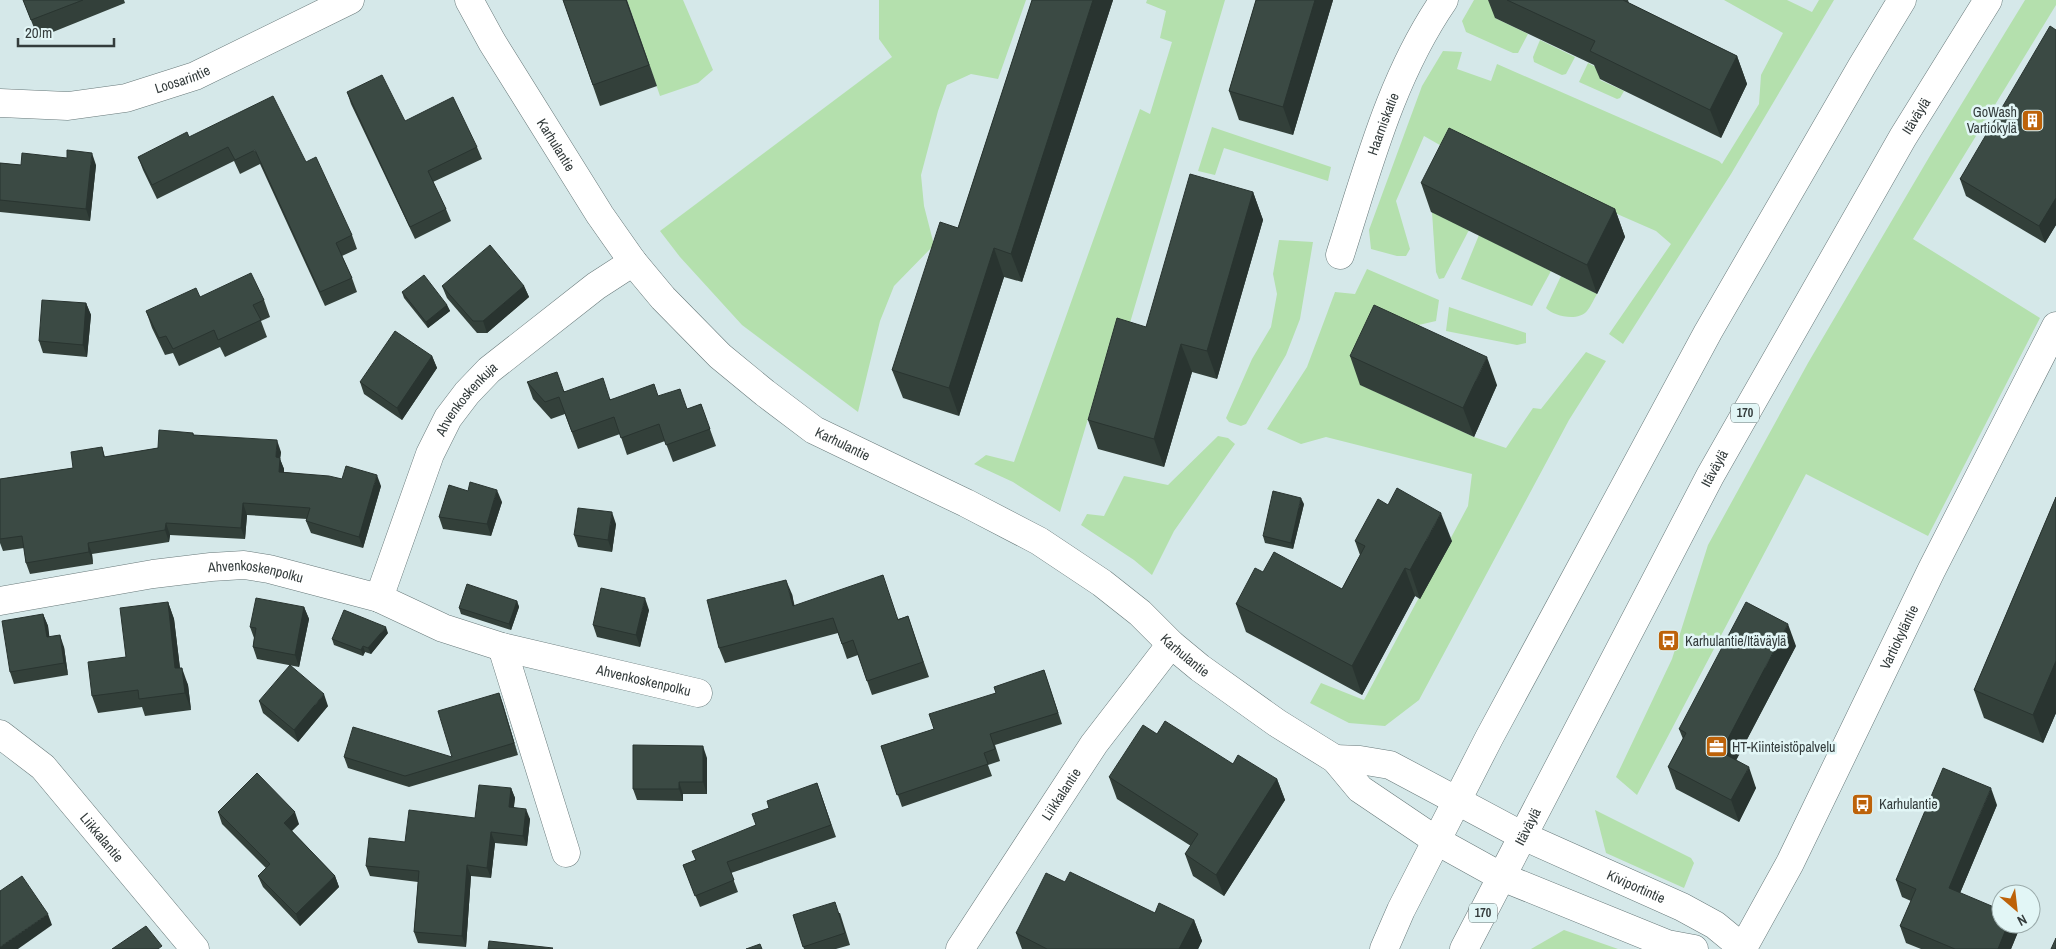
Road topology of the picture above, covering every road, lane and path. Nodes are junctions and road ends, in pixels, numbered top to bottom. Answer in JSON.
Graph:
{"nodes":[{"id":1,"x":350,"y":0,"type":"edge"},
{"id":2,"x":469,"y":0,"type":"edge"},
{"id":3,"x":1444,"y":0,"type":"edge"},
{"id":4,"x":1902,"y":0,"type":"edge"},
{"id":5,"x":1988,"y":0,"type":"edge"},
{"id":6,"x":0,"y":103,"type":"edge"},
{"id":7,"x":1340,"y":256,"type":"dead end"},
{"id":8,"x":633,"y":262,"type":"junction"},
{"id":9,"x":2056,"y":326,"type":"edge"},
{"id":10,"x":379,"y":598,"type":"junction"},
{"id":11,"x":0,"y":601,"type":"edge"},
{"id":12,"x":1171,"y":644,"type":"junction"},
{"id":13,"x":502,"y":647,"type":"junction"},
{"id":14,"x":698,"y":693,"type":"dead end"},
{"id":15,"x":0,"y":734,"type":"edge"},
{"id":16,"x":1335,"y":759,"type":"junction"},
{"id":17,"x":1456,"y":802,"type":"junction"},
{"id":18,"x":1523,"y":836,"type":"junction"},
{"id":19,"x":1437,"y":840,"type":"junction"},
{"id":20,"x":566,"y":854,"type":"dead end"},
{"id":21,"x":1502,"y":877,"type":"junction"},
{"id":22,"x":195,"y":949,"type":"edge"},
{"id":23,"x":960,"y":949,"type":"edge"},
{"id":24,"x":1384,"y":949,"type":"edge"},
{"id":25,"x":1464,"y":949,"type":"edge"},
{"id":26,"x":1694,"y":949,"type":"edge"},
{"id":27,"x":1735,"y":949,"type":"edge"},
{"id":28,"x":1744,"y":949,"type":"edge"}],
"edges":[{"from":1,"to":6,"type":"main road","name":"Loosarintie"},
{"from":2,"to":8,"type":"main road","name":"Karhulantie"},
{"from":3,"to":7,"type":"main road","name":"Haarniskatie"},
{"from":4,"to":17,"type":"main road"},
{"from":5,"to":18,"type":"main road","name":"Itäväylä","number":"170"},
{"from":8,"to":10,"type":"main road","name":"Ahvenkoskenkuja"},
{"from":8,"to":12,"type":"main road","name":"Karhulantie"},
{"from":9,"to":28,"type":"main road","name":"Vartiokyläntie"},
{"from":10,"to":11,"type":"main road","name":"Ahvenkoskenpolku"},
{"from":10,"to":13,"type":"main road","name":"Ahvenkoskenpolku"},
{"from":12,"to":16,"type":"main road","name":"Karhulantie"},
{"from":12,"to":23,"type":"main road","name":"Liikkalantie"},
{"from":13,"to":14,"type":"main road","name":"Ahvenkoskenpolku"},
{"from":13,"to":20,"type":"main road"},
{"from":15,"to":22,"type":"main road","name":"Liikkalantie"},
{"from":16,"to":17,"type":"main road","name":"Karhulantie"},
{"from":16,"to":19,"type":"main road","name":"Karhulantie"},
{"from":17,"to":18,"type":"main road","name":"Karhulantie"},
{"from":17,"to":19,"type":"main road"},
{"from":18,"to":21,"type":"main road","name":"Itäväylä","number":"170"},
{"from":18,"to":28,"type":"main road","name":"Kiviportintie"},
{"from":19,"to":21,"type":"main road","name":"Karhulantie"},
{"from":19,"to":24,"type":"main road"},
{"from":21,"to":25,"type":"main road","name":"Itäväylä","number":"170"},
{"from":21,"to":26,"type":"main road"},
{"from":27,"to":28,"type":"main road"}]}
